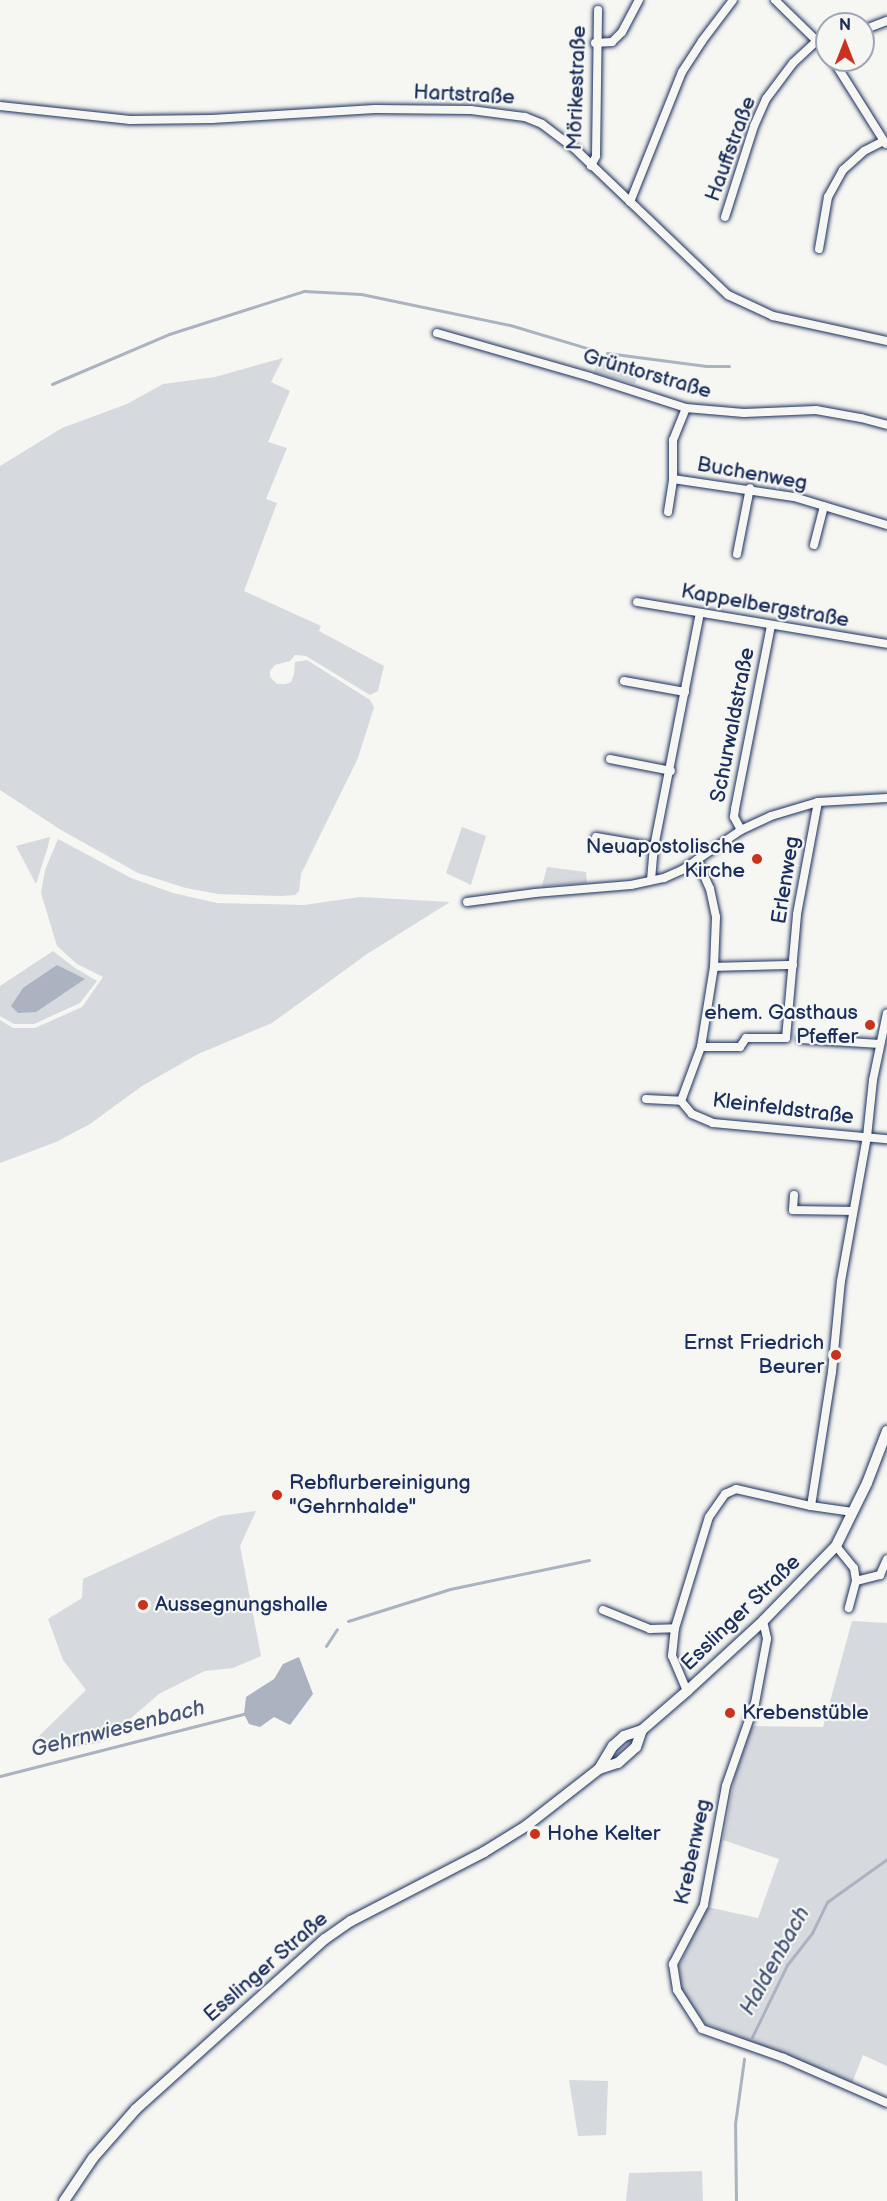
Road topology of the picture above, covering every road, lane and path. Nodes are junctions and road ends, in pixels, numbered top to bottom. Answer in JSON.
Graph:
{"nodes":[{"id":1,"x":639,"y":0,"type":"edge"},
{"id":2,"x":734,"y":0,"type":"edge"},
{"id":3,"x":775,"y":0,"type":"edge"},
{"id":4,"x":598,"y":10,"type":"dead end"},
{"id":5,"x":815,"y":37,"type":"edge"},
{"id":6,"x":595,"y":43,"type":"junction"},
{"id":7,"x":815,"y":43,"type":"edge"},
{"id":8,"x":841,"y":72,"type":"edge"},
{"id":9,"x":0,"y":106,"type":"edge"},
{"id":10,"x":886,"y":143,"type":"edge"},
{"id":11,"x":591,"y":166,"type":"junction"},
{"id":12,"x":630,"y":202,"type":"junction"},
{"id":13,"x":725,"y":217,"type":"dead end"},
{"id":14,"x":819,"y":249,"type":"dead end"},
{"id":15,"x":437,"y":333,"type":"dead end"},
{"id":16,"x":887,"y":341,"type":"edge"},
{"id":17,"x":686,"y":408,"type":"junction"},
{"id":18,"x":887,"y":425,"type":"edge"},
{"id":19,"x":673,"y":479,"type":"junction"},
{"id":20,"x":750,"y":488,"type":"junction"},
{"id":21,"x":824,"y":506,"type":"junction"},
{"id":22,"x":668,"y":512,"type":"dead end"},
{"id":23,"x":887,"y":525,"type":"edge"},
{"id":24,"x":814,"y":545,"type":"dead end"},
{"id":25,"x":737,"y":555,"type":"dead end"},
{"id":26,"x":637,"y":602,"type":"dead end"},
{"id":27,"x":700,"y":613,"type":"junction"},
{"id":28,"x":771,"y":625,"type":"junction"},
{"id":29,"x":887,"y":644,"type":"edge"},
{"id":30,"x":624,"y":681,"type":"dead end"},
{"id":31,"x":685,"y":692,"type":"junction"},
{"id":32,"x":610,"y":759,"type":"dead end"},
{"id":33,"x":671,"y":771,"type":"junction"},
{"id":34,"x":887,"y":798,"type":"edge"},
{"id":35,"x":818,"y":802,"type":"junction"},
{"id":36,"x":741,"y":830,"type":"junction"},
{"id":37,"x":596,"y":837,"type":"dead end"},
{"id":38,"x":654,"y":847,"type":"junction"},
{"id":39,"x":697,"y":860,"type":"junction"},
{"id":40,"x":651,"y":880,"type":"junction"},
{"id":41,"x":467,"y":902,"type":"dead end"},
{"id":42,"x":793,"y":965,"type":"junction"},
{"id":43,"x":714,"y":967,"type":"junction"},
{"id":44,"x":887,"y":1013,"type":"edge"},
{"id":45,"x":801,"y":1039,"type":"dead end"},
{"id":46,"x":880,"y":1044,"type":"junction"},
{"id":47,"x":701,"y":1047,"type":"junction"},
{"id":48,"x":646,"y":1099,"type":"dead end"},
{"id":49,"x":681,"y":1101,"type":"junction"},
{"id":50,"x":867,"y":1137,"type":"junction"},
{"id":51,"x":887,"y":1139,"type":"edge"},
{"id":52,"x":794,"y":1195,"type":"dead end"},
{"id":53,"x":853,"y":1211,"type":"junction"},
{"id":54,"x":887,"y":1431,"type":"edge"},
{"id":55,"x":883,"y":1454,"type":"edge"},
{"id":56,"x":811,"y":1506,"type":"junction"},
{"id":57,"x":853,"y":1512,"type":"junction"},
{"id":58,"x":836,"y":1546,"type":"junction"},
{"id":59,"x":887,"y":1558,"type":"edge"},
{"id":60,"x":856,"y":1581,"type":"junction"},
{"id":61,"x":849,"y":1608,"type":"dead end"},
{"id":62,"x":603,"y":1610,"type":"dead end"},
{"id":63,"x":763,"y":1621,"type":"junction"},
{"id":64,"x":675,"y":1628,"type":"junction"},
{"id":65,"x":687,"y":1691,"type":"junction"},
{"id":66,"x":642,"y":1730,"type":"junction"},
{"id":67,"x":597,"y":1771,"type":"junction"},
{"id":68,"x":887,"y":2103,"type":"edge"},
{"id":69,"x":64,"y":2201,"type":"edge"}],
"edges":[{"from":1,"to":6,"type":"street"},
{"from":2,"to":12,"type":"street"},
{"from":3,"to":5,"type":"street"},
{"from":4,"to":6,"type":"street","name":"Mörikestraße"},
{"from":6,"to":11,"type":"street","name":"Mörikestraße"},
{"from":7,"to":13,"type":"street","name":"Hauffstraße"},
{"from":8,"to":10,"type":"street"},
{"from":9,"to":11,"type":"street","name":"Hartstraße"},
{"from":10,"to":14,"type":"street"},
{"from":11,"to":12,"type":"street","name":"Hartstraße"},
{"from":12,"to":16,"type":"street","name":"Hartstraße"},
{"from":15,"to":17,"type":"street","name":"Grüntorstraße"},
{"from":17,"to":18,"type":"street","name":"Grüntorstraße"},
{"from":17,"to":19,"type":"street","name":"Buchenweg"},
{"from":19,"to":20,"type":"street","name":"Buchenweg"},
{"from":19,"to":22,"type":"street","name":"Buchenweg"},
{"from":20,"to":21,"type":"street","name":"Buchenweg"},
{"from":20,"to":25,"type":"street"},
{"from":21,"to":23,"type":"street","name":"Buchenweg"},
{"from":21,"to":24,"type":"street","name":"Buchenweg"},
{"from":26,"to":27,"type":"street","name":"Kappelbergstraße"},
{"from":27,"to":28,"type":"street","name":"Kappelbergstraße"},
{"from":27,"to":31,"type":"street"},
{"from":28,"to":29,"type":"street","name":"Kappelbergstraße"},
{"from":28,"to":36,"type":"street","name":"Schurwaldstraße"},
{"from":30,"to":31,"type":"street"},
{"from":31,"to":33,"type":"street"},
{"from":32,"to":33,"type":"street"},
{"from":33,"to":38,"type":"street"},
{"from":34,"to":35,"type":"street"},
{"from":35,"to":36,"type":"street"},
{"from":35,"to":42,"type":"street","name":"Erlenweg"},
{"from":36,"to":39,"type":"street"},
{"from":37,"to":38,"type":"street"},
{"from":38,"to":40,"type":"street"},
{"from":39,"to":40,"type":"street"},
{"from":39,"to":43,"type":"street"},
{"from":40,"to":41,"type":"street"},
{"from":42,"to":43,"type":"street"},
{"from":42,"to":47,"type":"street","name":"Erlenweg"},
{"from":43,"to":47,"type":"street"},
{"from":44,"to":46,"type":"street"},
{"from":45,"to":46,"type":"street"},
{"from":46,"to":50,"type":"street"},
{"from":47,"to":49,"type":"street"},
{"from":48,"to":49,"type":"street","name":"Kleinfeldstraße"},
{"from":49,"to":50,"type":"street","name":"Kleinfeldstraße"},
{"from":50,"to":51,"type":"street","name":"Kleinfeldstraße"},
{"from":50,"to":53,"type":"street"},
{"from":52,"to":53,"type":"street"},
{"from":53,"to":56,"type":"street"},
{"from":54,"to":55,"type":"main road","name":"Esslinger Straße"},
{"from":55,"to":57,"type":"main road","name":"Esslinger Straße"},
{"from":56,"to":57,"type":"street"},
{"from":56,"to":64,"type":"street"},
{"from":57,"to":58,"type":"main road","name":"Esslinger Straße"},
{"from":58,"to":60,"type":"street"},
{"from":58,"to":63,"type":"main road","name":"Esslinger Straße"},
{"from":59,"to":60,"type":"street"},
{"from":60,"to":61,"type":"street"},
{"from":62,"to":64,"type":"street"},
{"from":63,"to":65,"type":"main road","name":"Esslinger Straße"},
{"from":63,"to":68,"type":"street","name":"Krebenweg"},
{"from":64,"to":65,"type":"street"},
{"from":65,"to":66,"type":"main road","name":"Esslinger Straße"},
{"from":66,"to":67,"type":"main road","name":"Esslinger Straße"},
{"from":66,"to":67,"type":"main road","name":"Esslinger Straße"},
{"from":67,"to":69,"type":"main road","name":"Esslinger Straße"}]}
